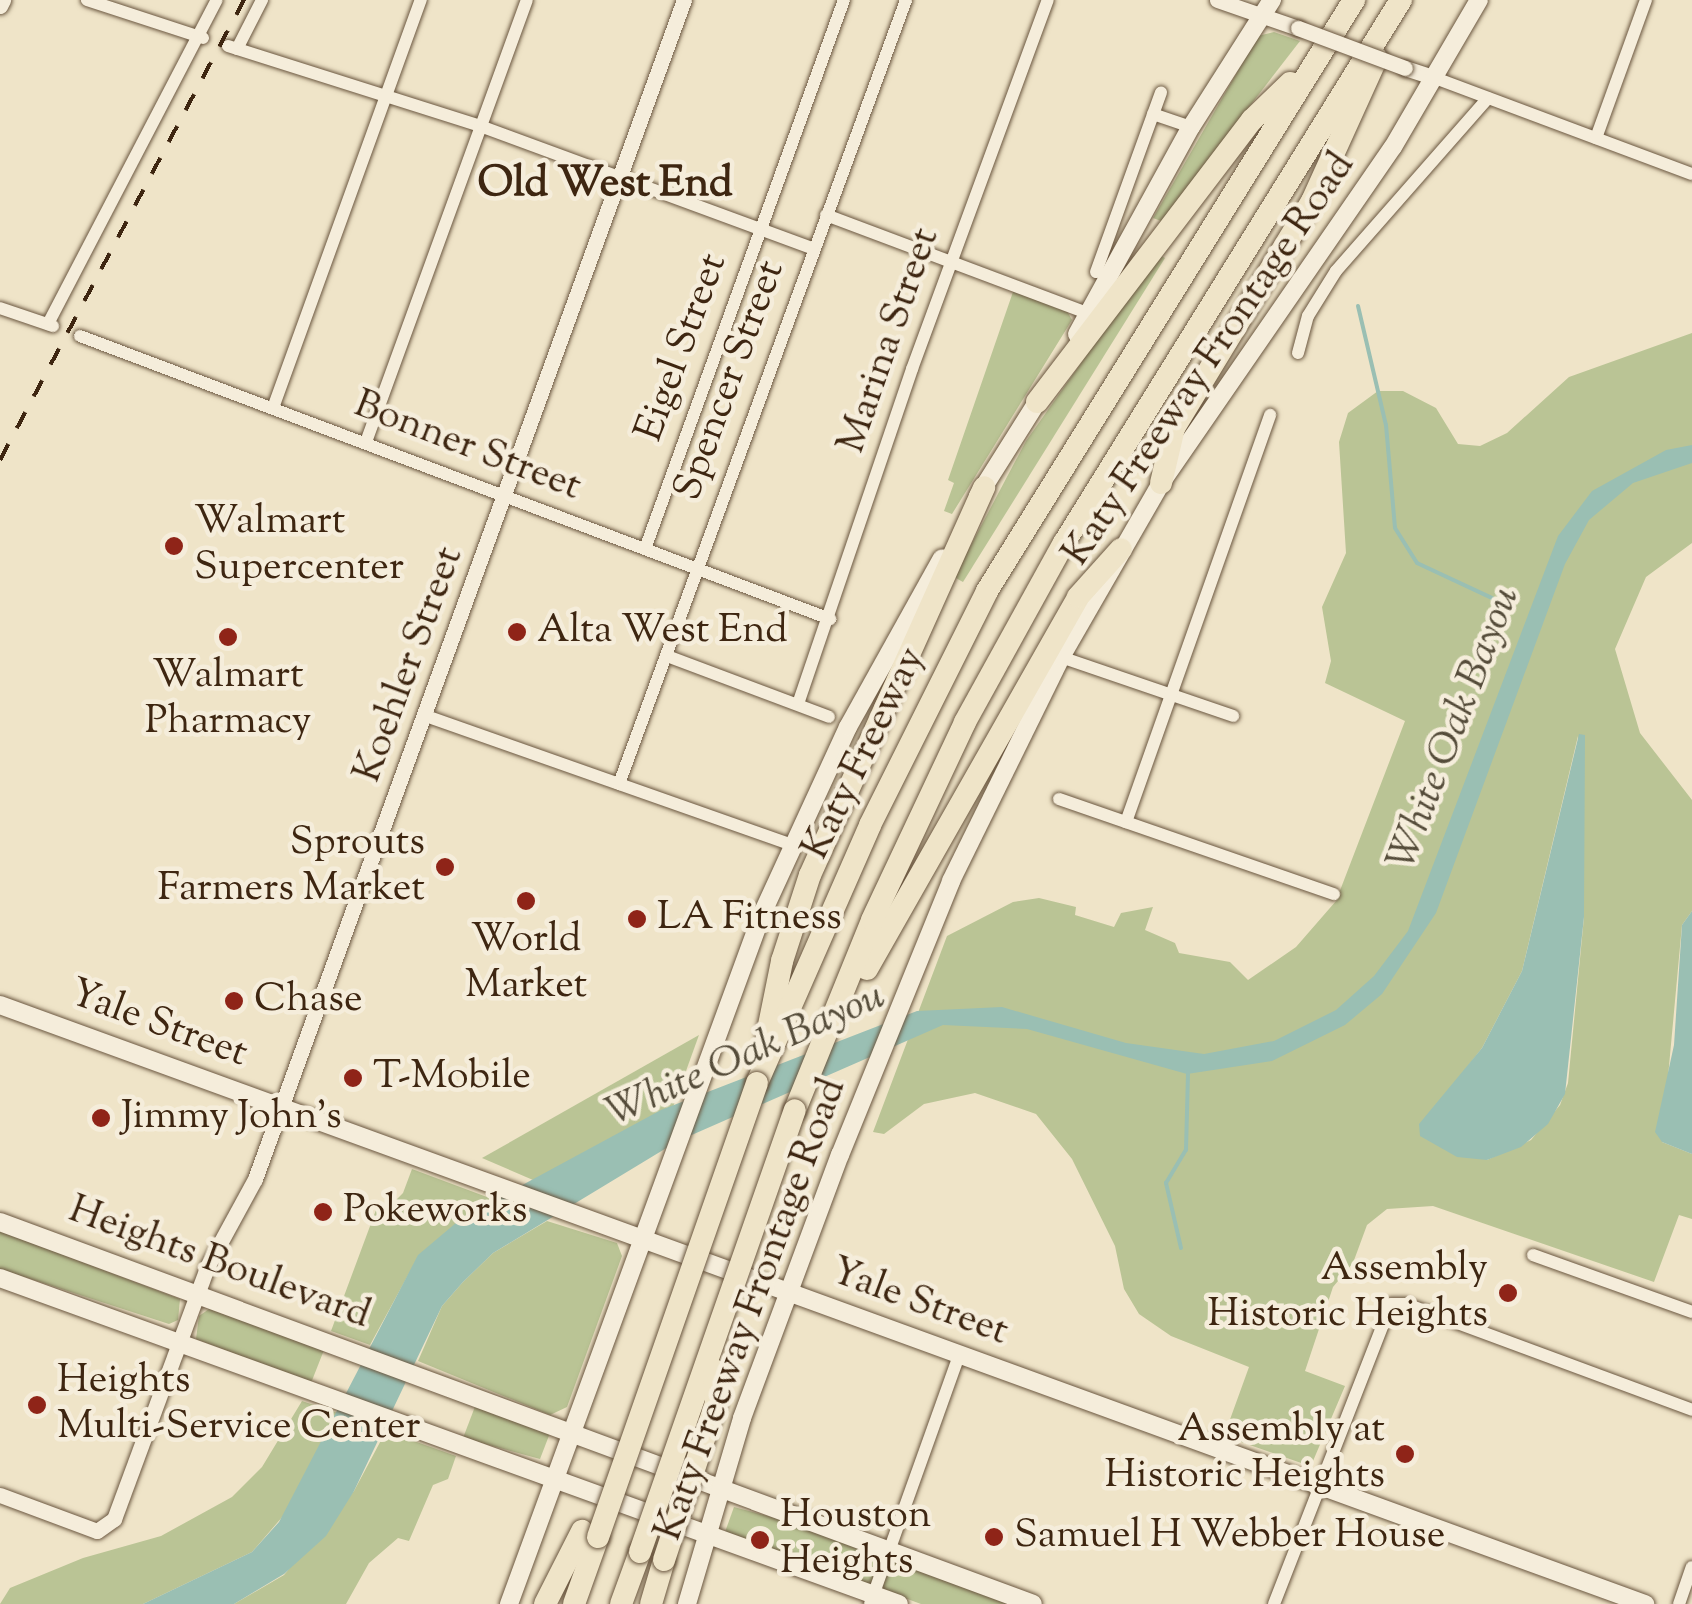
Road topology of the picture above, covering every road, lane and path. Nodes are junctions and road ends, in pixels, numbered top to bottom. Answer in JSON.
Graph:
{"nodes":[{"id":1,"x":86,"y":0,"type":"edge"},
{"id":2,"x":217,"y":0,"type":"edge"},
{"id":3,"x":262,"y":0,"type":"edge"},
{"id":4,"x":421,"y":0,"type":"edge"},
{"id":5,"x":527,"y":0,"type":"edge"},
{"id":6,"x":684,"y":0,"type":"edge"},
{"id":7,"x":844,"y":0,"type":"edge"},
{"id":8,"x":906,"y":0,"type":"edge"},
{"id":9,"x":1048,"y":0,"type":"edge"},
{"id":10,"x":1217,"y":0,"type":"edge"},
{"id":11,"x":1354,"y":0,"type":"edge"},
{"id":12,"x":1479,"y":0,"type":"edge"},
{"id":13,"x":1646,"y":0,"type":"edge"},
{"id":14,"x":1398,"y":6,"type":"edge"},
{"id":15,"x":1268,"y":8,"type":"edge"},
{"id":16,"x":200,"y":37,"type":"junction"},
{"id":17,"x":1322,"y":54,"type":"junction"},
{"id":18,"x":1435,"y":78,"type":"junction"},
{"id":19,"x":1161,"y":92,"type":"dead end"},
{"id":20,"x":386,"y":96,"type":"junction"},
{"id":21,"x":1488,"y":98,"type":"junction"},
{"id":22,"x":1154,"y":114,"type":"junction"},
{"id":23,"x":480,"y":126,"type":"junction"},
{"id":24,"x":1191,"y":127,"type":"junction"},
{"id":25,"x":1596,"y":138,"type":"junction"},
{"id":26,"x":1692,"y":174,"type":"edge"},
{"id":27,"x":620,"y":176,"type":"junction"},
{"id":28,"x":826,"y":215,"type":"junction"},
{"id":29,"x":760,"y":230,"type":"junction"},
{"id":30,"x":814,"y":249,"type":"junction"},
{"id":31,"x":952,"y":261,"type":"junction"},
{"id":32,"x":1096,"y":272,"type":"dead end"},
{"id":33,"x":0,"y":308,"type":"edge"},
{"id":34,"x":1089,"y":314,"type":"junction"},
{"id":35,"x":80,"y":336,"type":"dead end"},
{"id":36,"x":1298,"y":353,"type":"dead end"},
{"id":37,"x":1038,"y":402,"type":"junction"},
{"id":38,"x":273,"y":408,"type":"junction"},
{"id":39,"x":1270,"y":415,"type":"dead end"},
{"id":40,"x":366,"y":442,"type":"junction"},
{"id":41,"x":1161,"y":483,"type":"junction"},
{"id":42,"x":984,"y":486,"type":"junction"},
{"id":43,"x":506,"y":497,"type":"junction"},
{"id":44,"x":645,"y":549,"type":"junction"},
{"id":45,"x":1121,"y":549,"type":"junction"},
{"id":46,"x":698,"y":569,"type":"junction"},
{"id":47,"x":830,"y":619,"type":"junction"},
{"id":48,"x":667,"y":656,"type":"junction"},
{"id":49,"x":1061,"y":657,"type":"junction"},
{"id":50,"x":1172,"y":695,"type":"junction"},
{"id":51,"x":798,"y":704,"type":"junction"},
{"id":52,"x":426,"y":716,"type":"junction"},
{"id":53,"x":1233,"y":716,"type":"dead end"},
{"id":54,"x":829,"y":717,"type":"dead end"},
{"id":55,"x":619,"y":784,"type":"junction"},
{"id":56,"x":1059,"y":799,"type":"dead end"},
{"id":57,"x":1126,"y":822,"type":"junction"},
{"id":58,"x":792,"y":845,"type":"junction"},
{"id":59,"x":1334,"y":894,"type":"dead end"},
{"id":60,"x":0,"y":1005,"type":"edge"},
{"id":61,"x":757,"y":1082,"type":"junction"},
{"id":62,"x":281,"y":1108,"type":"junction"},
{"id":63,"x":795,"y":1110,"type":"junction"},
{"id":64,"x":0,"y":1222,"type":"edge"},
{"id":65,"x":644,"y":1240,"type":"junction"},
{"id":66,"x":1533,"y":1255,"type":"dead end"},
{"id":67,"x":0,"y":1278,"type":"edge"},
{"id":68,"x":788,"y":1292,"type":"junction"},
{"id":69,"x":197,"y":1293,"type":"junction"},
{"id":70,"x":1692,"y":1312,"type":"edge"},
{"id":71,"x":178,"y":1343,"type":"junction"},
{"id":72,"x":714,"y":1356,"type":"junction"},
{"id":73,"x":960,"y":1356,"type":"junction"},
{"id":74,"x":1692,"y":1410,"type":"edge"},
{"id":75,"x":574,"y":1434,"type":"junction"},
{"id":76,"x":556,"y":1480,"type":"junction"},
{"id":77,"x":1319,"y":1486,"type":"junction"},
{"id":78,"x":722,"y":1491,"type":"junction"},
{"id":79,"x":0,"y":1495,"type":"edge"},
{"id":80,"x":590,"y":1534,"type":"junction"},
{"id":81,"x":706,"y":1537,"type":"junction"},
{"id":82,"x":888,"y":1552,"type":"junction"},
{"id":83,"x":1692,"y":1567,"type":"edge"},
{"id":84,"x":872,"y":1599,"type":"edge"},
{"id":85,"x":509,"y":1604,"type":"edge"},
{"id":86,"x":545,"y":1604,"type":"edge"},
{"id":87,"x":574,"y":1604,"type":"edge"},
{"id":88,"x":622,"y":1604,"type":"edge"},
{"id":89,"x":651,"y":1604,"type":"edge"},
{"id":90,"x":687,"y":1604,"type":"edge"},
{"id":91,"x":899,"y":1604,"type":"edge"},
{"id":92,"x":1033,"y":1604,"type":"edge"},
{"id":93,"x":1274,"y":1604,"type":"edge"},
{"id":94,"x":1645,"y":1604,"type":"edge"},
{"id":95,"x":1678,"y":1604,"type":"edge"}],
"edges":[{"from":1,"to":16,"type":"street"},
{"from":2,"to":16,"type":"street"},
{"from":3,"to":20,"type":"street"},
{"from":4,"to":20,"type":"street"},
{"from":5,"to":23,"type":"street"},
{"from":6,"to":27,"type":"street","name":"Koehler Street"},
{"from":7,"to":29,"type":"street","name":"Eigel Street"},
{"from":8,"to":28,"type":"street","name":"Spencer Street"},
{"from":9,"to":31,"type":"street","name":"Marina Street"},
{"from":10,"to":15,"type":"street"},
{"from":11,"to":17,"type":"highway","name":"Katy Freeway"},
{"from":12,"to":18,"type":"main road","name":"Katy Freeway Frontage Road"},
{"from":13,"to":25,"type":"street"},
{"from":14,"to":41,"type":"highway"},
{"from":14,"to":63,"type":"highway","name":"Katy Freeway"},
{"from":15,"to":18,"type":"street","bridge":true},
{"from":15,"to":24,"type":"main road"},
{"from":16,"to":33,"type":"street"},
{"from":17,"to":37,"type":"highway"},
{"from":17,"to":61,"type":"highway","name":"Katy Freeway"},
{"from":18,"to":21,"type":"street"},
{"from":18,"to":41,"type":"main road","name":"Katy Freeway Frontage Road"},
{"from":19,"to":22,"type":"street"},
{"from":20,"to":23,"type":"street"},
{"from":20,"to":38,"type":"street"},
{"from":21,"to":25,"type":"street"},
{"from":21,"to":36,"type":"street"},
{"from":22,"to":24,"type":"street"},
{"from":22,"to":32,"type":"street"},
{"from":23,"to":27,"type":"street"},
{"from":23,"to":40,"type":"street"},
{"from":24,"to":34,"type":"main road"},
{"from":25,"to":26,"type":"street"},
{"from":27,"to":29,"type":"street"},
{"from":27,"to":43,"type":"street","name":"Koehler Street"},
{"from":28,"to":30,"type":"street","name":"Spencer Street"},
{"from":28,"to":31,"type":"street"},
{"from":29,"to":30,"type":"street"},
{"from":29,"to":44,"type":"street","name":"Eigel Street"},
{"from":30,"to":46,"type":"street","name":"Spencer Street"},
{"from":31,"to":34,"type":"street"},
{"from":31,"to":47,"type":"street","name":"Marina Street"},
{"from":34,"to":37,"type":"main road"},
{"from":35,"to":38,"type":"street","name":"Bonner Street"},
{"from":37,"to":42,"type":"main road"},
{"from":38,"to":40,"type":"street","name":"Bonner Street"},
{"from":39,"to":50,"type":"street"},
{"from":40,"to":43,"type":"street","name":"Bonner Street"},
{"from":41,"to":45,"type":"main road","name":"Katy Freeway Frontage Road"},
{"from":42,"to":58,"type":"main road"},
{"from":42,"to":61,"type":"highway"},
{"from":43,"to":44,"type":"street","name":"Bonner Street"},
{"from":43,"to":52,"type":"street","name":"Koehler Street"},
{"from":44,"to":46,"type":"street","name":"Bonner Street"},
{"from":45,"to":49,"type":"main road","name":"Katy Freeway Frontage Road"},
{"from":45,"to":63,"type":"highway"},
{"from":46,"to":47,"type":"street","name":"Bonner Street"},
{"from":46,"to":48,"type":"street","name":"Spencer Street"},
{"from":47,"to":51,"type":"street","name":"Marina Street"},
{"from":48,"to":51,"type":"street"},
{"from":48,"to":55,"type":"street","name":"Spencer Street"},
{"from":49,"to":50,"type":"street"},
{"from":49,"to":68,"type":"main road","name":"Katy Freeway Frontage Road"},
{"from":50,"to":53,"type":"street"},
{"from":50,"to":57,"type":"street"},
{"from":51,"to":54,"type":"street"},
{"from":52,"to":55,"type":"street"},
{"from":52,"to":62,"type":"street","name":"Koehler Street"},
{"from":55,"to":58,"type":"street"},
{"from":56,"to":57,"type":"street"},
{"from":57,"to":59,"type":"street"},
{"from":58,"to":65,"type":"main road"},
{"from":60,"to":62,"type":"main road","name":"Yale Street"},
{"from":61,"to":80,"type":"highway","name":"Katy Freeway","bridge":true},
{"from":62,"to":65,"type":"main road","name":"Yale Street"},
{"from":62,"to":69,"type":"street","name":"Koehler Street"},
{"from":63,"to":72,"type":"highway","name":"Katy Freeway","bridge":true},
{"from":64,"to":69,"type":"main road","name":"Heights Boulevard"},
{"from":65,"to":68,"type":"main road","name":"Yale Street"},
{"from":65,"to":75,"type":"main road"},
{"from":66,"to":70,"type":"street"},
{"from":67,"to":71,"type":"main road"},
{"from":68,"to":73,"type":"main road","name":"Yale Street"},
{"from":68,"to":78,"type":"main road","name":"Katy Freeway Frontage Road"},
{"from":69,"to":71,"type":"street","name":"Koehler Street"},
{"from":69,"to":75,"type":"main road","name":"Heights Boulevard"},
{"from":71,"to":76,"type":"main road"},
{"from":71,"to":79,"type":"street","name":"Koehler Street"},
{"from":72,"to":88,"type":"highway","name":"Katy Freeway","bridge":true},
{"from":72,"to":89,"type":"highway","bridge":true},
{"from":73,"to":77,"type":"main road","name":"Yale Street"},
{"from":73,"to":82,"type":"street"},
{"from":74,"to":77,"type":"street"},
{"from":75,"to":76,"type":"main road"},
{"from":75,"to":78,"type":"main road","name":"Heights Boulevard"},
{"from":76,"to":81,"type":"main road"},
{"from":76,"to":85,"type":"main road"},
{"from":77,"to":93,"type":"street"},
{"from":77,"to":94,"type":"main road","name":"Yale Street"},
{"from":78,"to":81,"type":"main road","name":"Katy Freeway Frontage Road"},
{"from":78,"to":82,"type":"main road","name":"Heights Boulevard"},
{"from":80,"to":86,"type":"highway"},
{"from":80,"to":87,"type":"highway"},
{"from":81,"to":84,"type":"main road"},
{"from":81,"to":90,"type":"main road","name":"Katy Freeway Frontage Road"},
{"from":82,"to":84,"type":"street"},
{"from":82,"to":92,"type":"main road","name":"Heights Boulevard"},
{"from":83,"to":95,"type":"street"},
{"from":84,"to":91,"type":"main road"}]}
